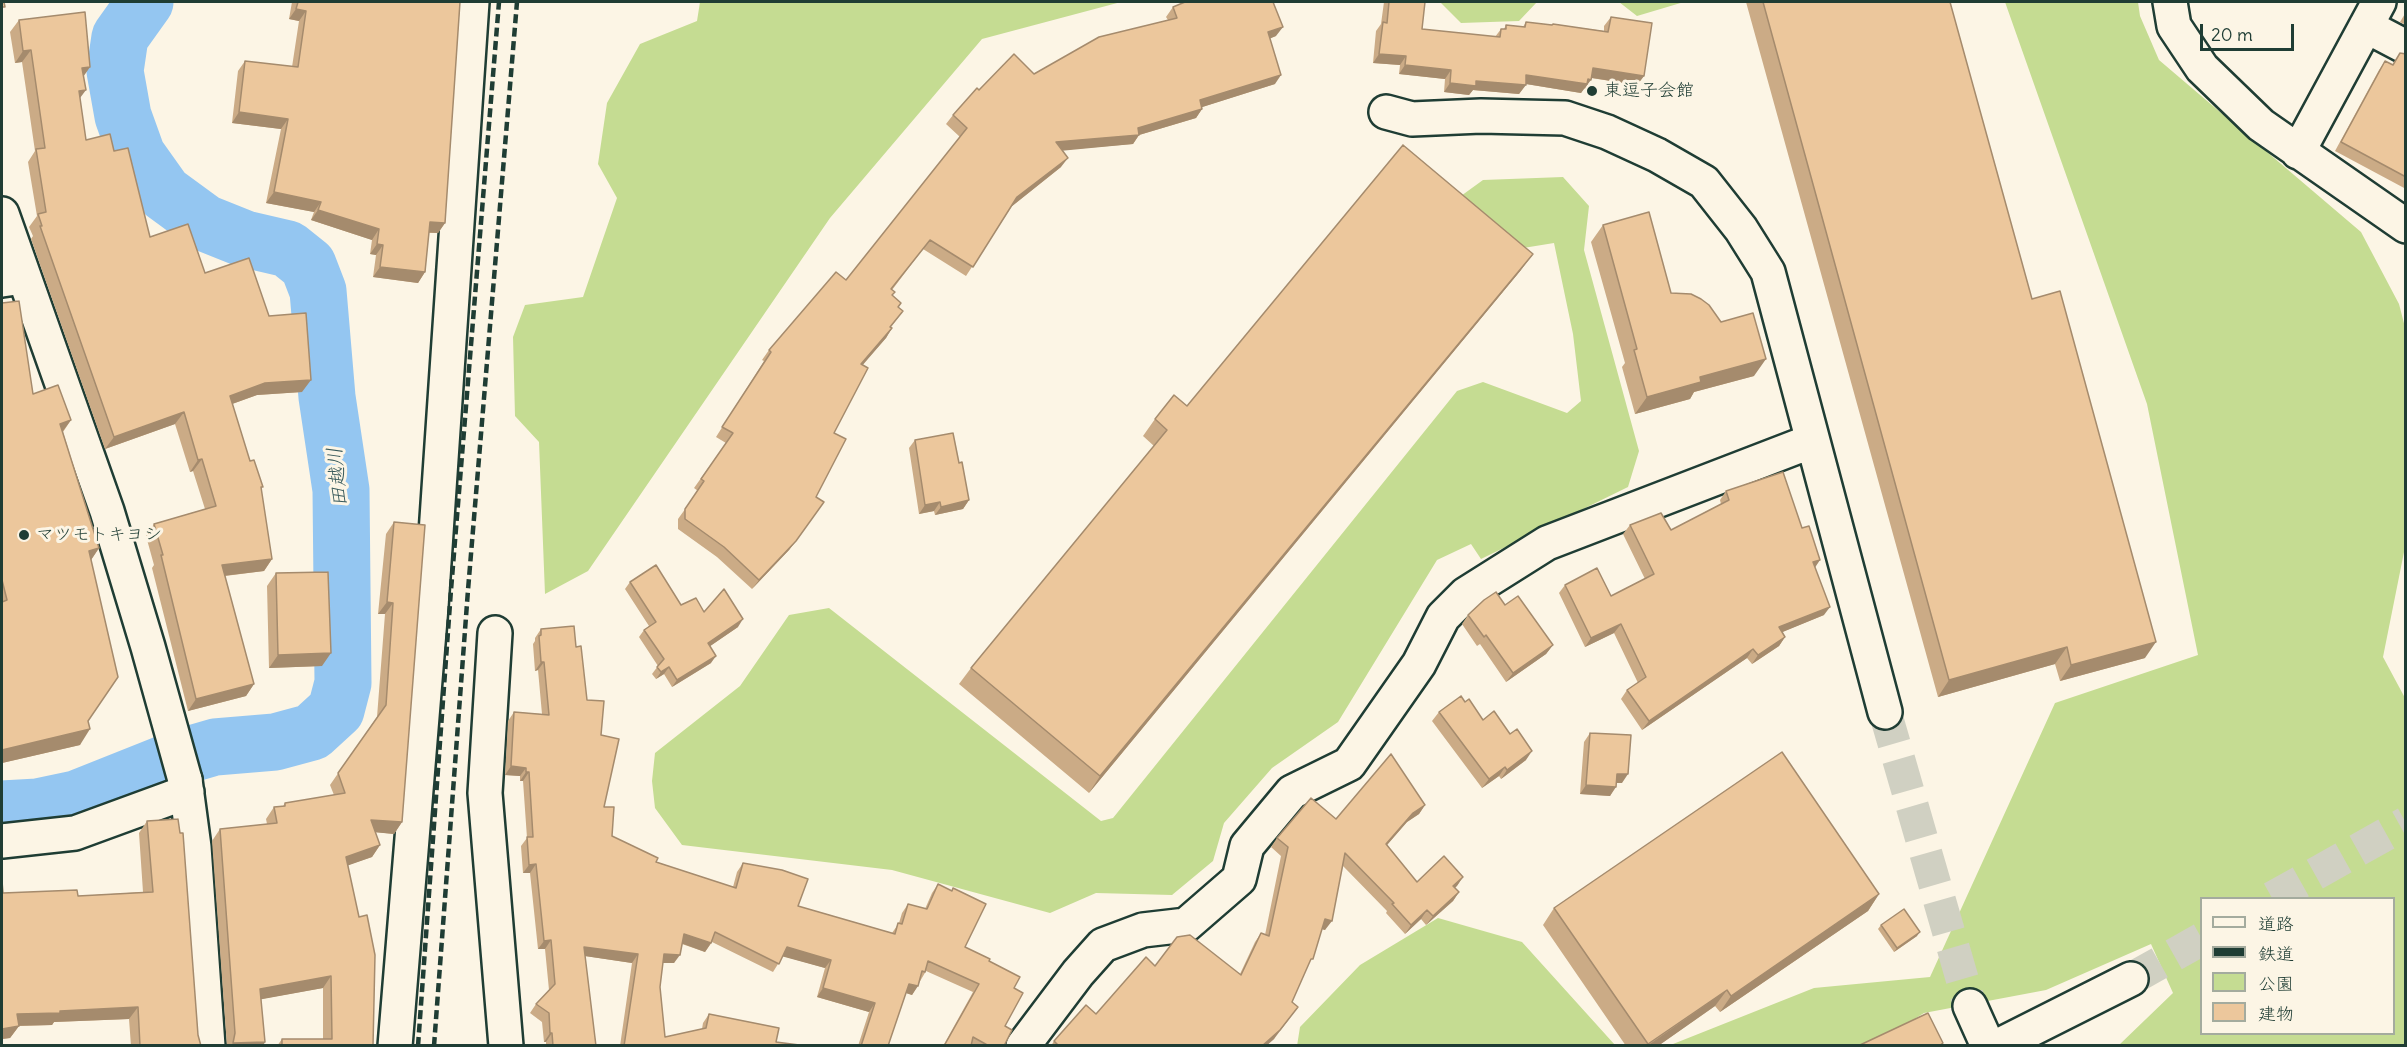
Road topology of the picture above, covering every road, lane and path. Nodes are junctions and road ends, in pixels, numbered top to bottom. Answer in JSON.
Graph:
{"nodes":[{"id":1,"x":472,"y":2,"type":"edge"},
{"id":2,"x":2170,"y":2,"type":"edge"},
{"id":3,"x":2373,"y":14,"type":"edge"},
{"id":4,"x":2406,"y":47,"type":"edge"},
{"id":5,"x":1386,"y":112,"type":"dead end"},
{"id":6,"x":2298,"y":152,"type":"junction"},
{"id":7,"x":2,"y":214,"type":"edge"},
{"id":8,"x":2406,"y":226,"type":"edge"},
{"id":9,"x":12,"y":279,"type":"edge"},
{"id":10,"x":1812,"y":441,"type":"junction"},
{"id":11,"x":495,"y":633,"type":"dead end"},
{"id":12,"x":1885,"y":712,"type":"tunnel mouth"},
{"id":13,"x":186,"y":786,"type":"junction"},
{"id":14,"x":2,"y":841,"type":"edge"},
{"id":15,"x":2131,"y":979,"type":"tunnel mouth"},
{"id":16,"x":1970,"y":1006,"type":"tunnel mouth"},
{"id":17,"x":208,"y":1046,"type":"edge"},
{"id":18,"x":395,"y":1046,"type":"edge"},
{"id":19,"x":506,"y":1046,"type":"edge"},
{"id":20,"x":1023,"y":1046,"type":"edge"},
{"id":21,"x":1988,"y":1046,"type":"edge"},
{"id":22,"x":1998,"y":1046,"type":"edge"}],
"edges":[{"from":1,"to":18,"type":"street"},
{"from":2,"to":6,"type":"street"},
{"from":3,"to":4,"type":"street"},
{"from":3,"to":6,"type":"street"},
{"from":5,"to":10,"type":"street"},
{"from":6,"to":8,"type":"street"},
{"from":7,"to":9,"type":"street"},
{"from":9,"to":13,"type":"street"},
{"from":10,"to":12,"type":"street"},
{"from":10,"to":20,"type":"street"},
{"from":11,"to":19,"type":"street"},
{"from":13,"to":14,"type":"street"},
{"from":13,"to":17,"type":"street"},
{"from":15,"to":22,"type":"street"},
{"from":16,"to":21,"type":"street"}]}
